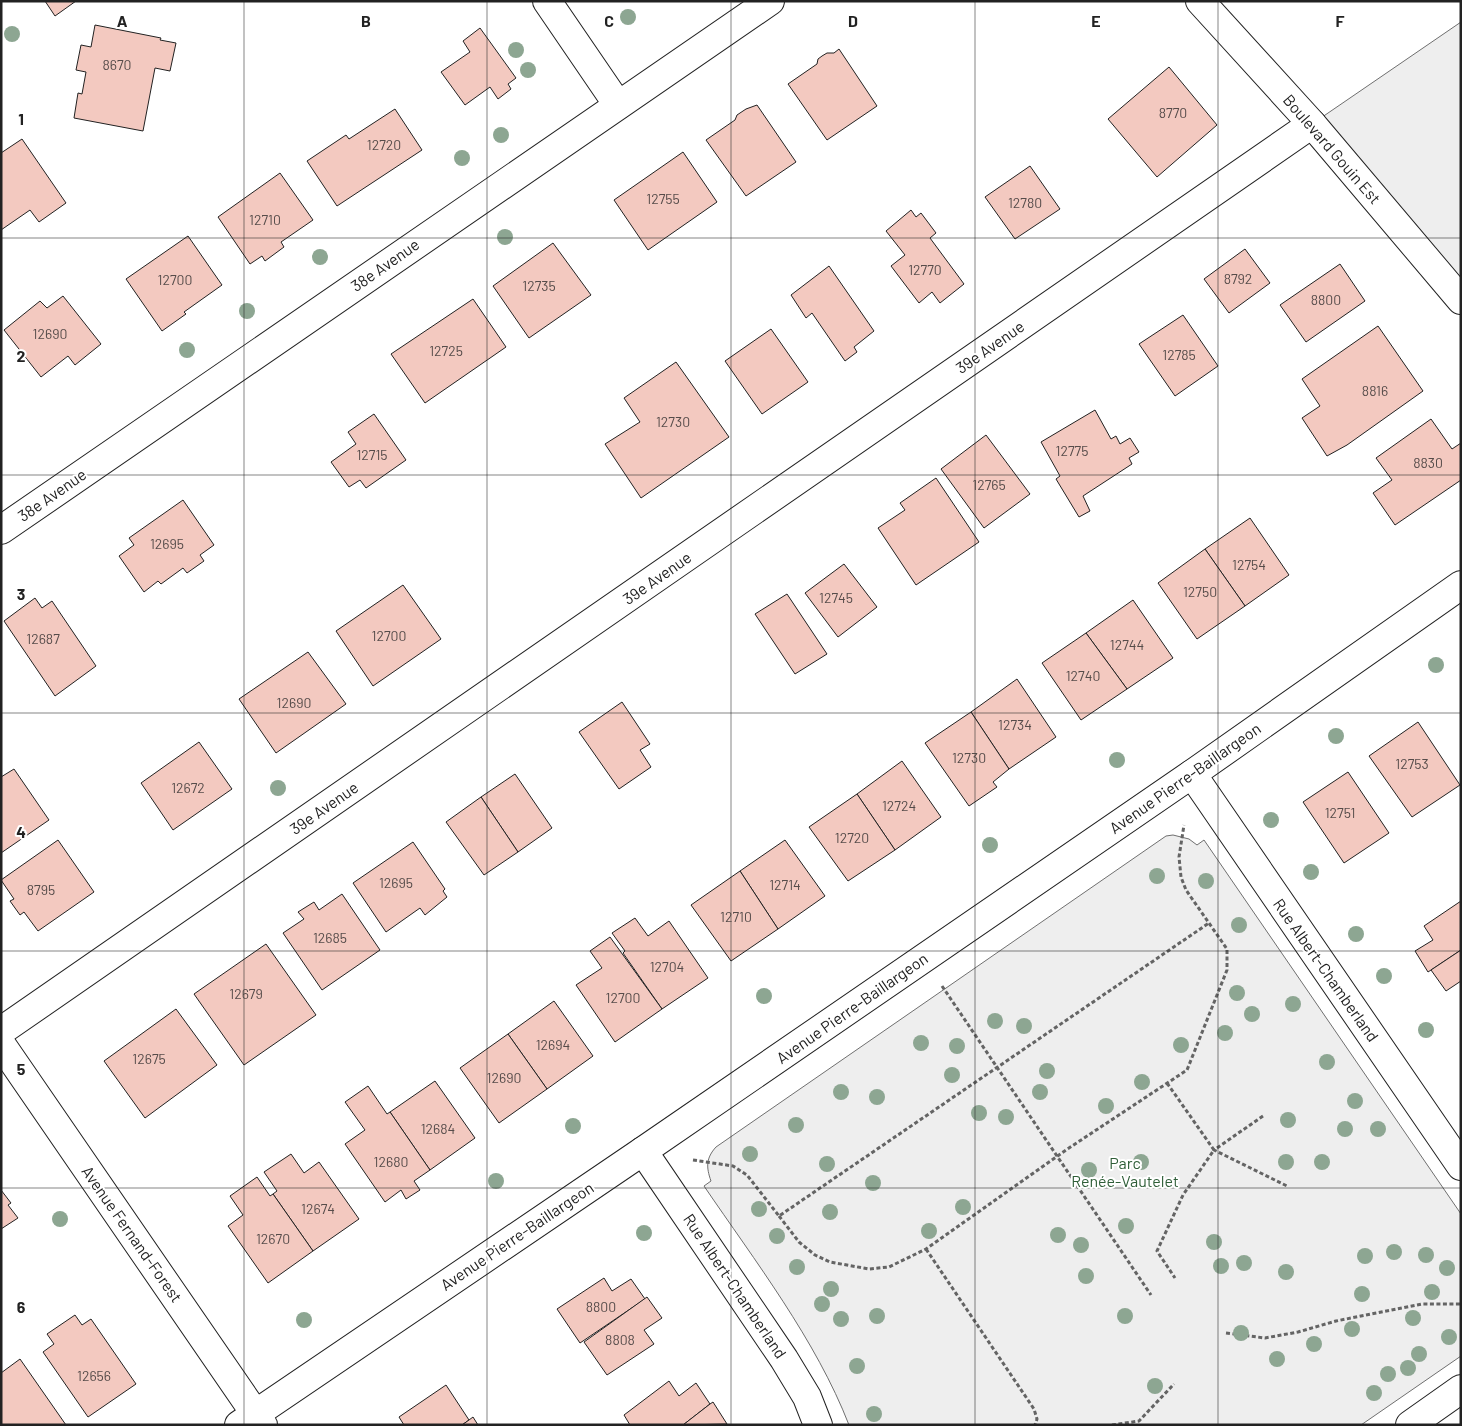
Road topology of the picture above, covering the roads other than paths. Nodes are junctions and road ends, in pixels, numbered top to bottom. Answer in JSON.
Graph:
{"nodes":[{"id":1,"x":547,"y":1,"type":"edge"},
{"id":2,"x":770,"y":1,"type":"edge"},
{"id":3,"x":1200,"y":1,"type":"edge"},
{"id":4,"x":618,"y":105,"type":"junction"},
{"id":5,"x":1312,"y":124,"type":"junction"},
{"id":6,"x":1461,"y":300,"type":"edge"},
{"id":7,"x":1,"y":530,"type":"edge"},
{"id":8,"x":1461,"y":585,"type":"edge"},
{"id":9,"x":1192,"y":774,"type":"junction"},
{"id":10,"x":1,"y":1031,"type":"edge"},
{"id":11,"x":1,"y":1044,"type":"edge"},
{"id":12,"x":643,"y":1151,"type":"junction"},
{"id":13,"x":1461,"y":1166,"type":"edge"},
{"id":14,"x":1461,"y":1389,"type":"edge"},
{"id":15,"x":252,"y":1421,"type":"edge"},
{"id":16,"x":818,"y":1425,"type":"edge"},
{"id":17,"x":1410,"y":1425,"type":"edge"}],
"edges":[{"from":1,"to":4,"type":"street"},
{"from":2,"to":4,"type":"street","name":"38e Avenue"},
{"from":3,"to":5,"type":"street","name":"Boulevard Gouin Est"},
{"from":4,"to":7,"type":"street","name":"38e Avenue"},
{"from":5,"to":6,"type":"street","name":"Boulevard Gouin Est"},
{"from":5,"to":10,"type":"street","name":"39e Avenue"},
{"from":8,"to":9,"type":"street","name":"Avenue Pierre-Baillargeon"},
{"from":9,"to":12,"type":"street","name":"Avenue Pierre-Baillargeon"},
{"from":9,"to":13,"type":"street","name":"Rue Albert-Chamberland"},
{"from":11,"to":15,"type":"street","name":"Avenue Fernand-Forest"},
{"from":12,"to":15,"type":"street","name":"Avenue Pierre-Baillargeon"},
{"from":12,"to":16,"type":"street","name":"Rue Albert-Chamberland"},
{"from":14,"to":17,"type":"street"}]}
